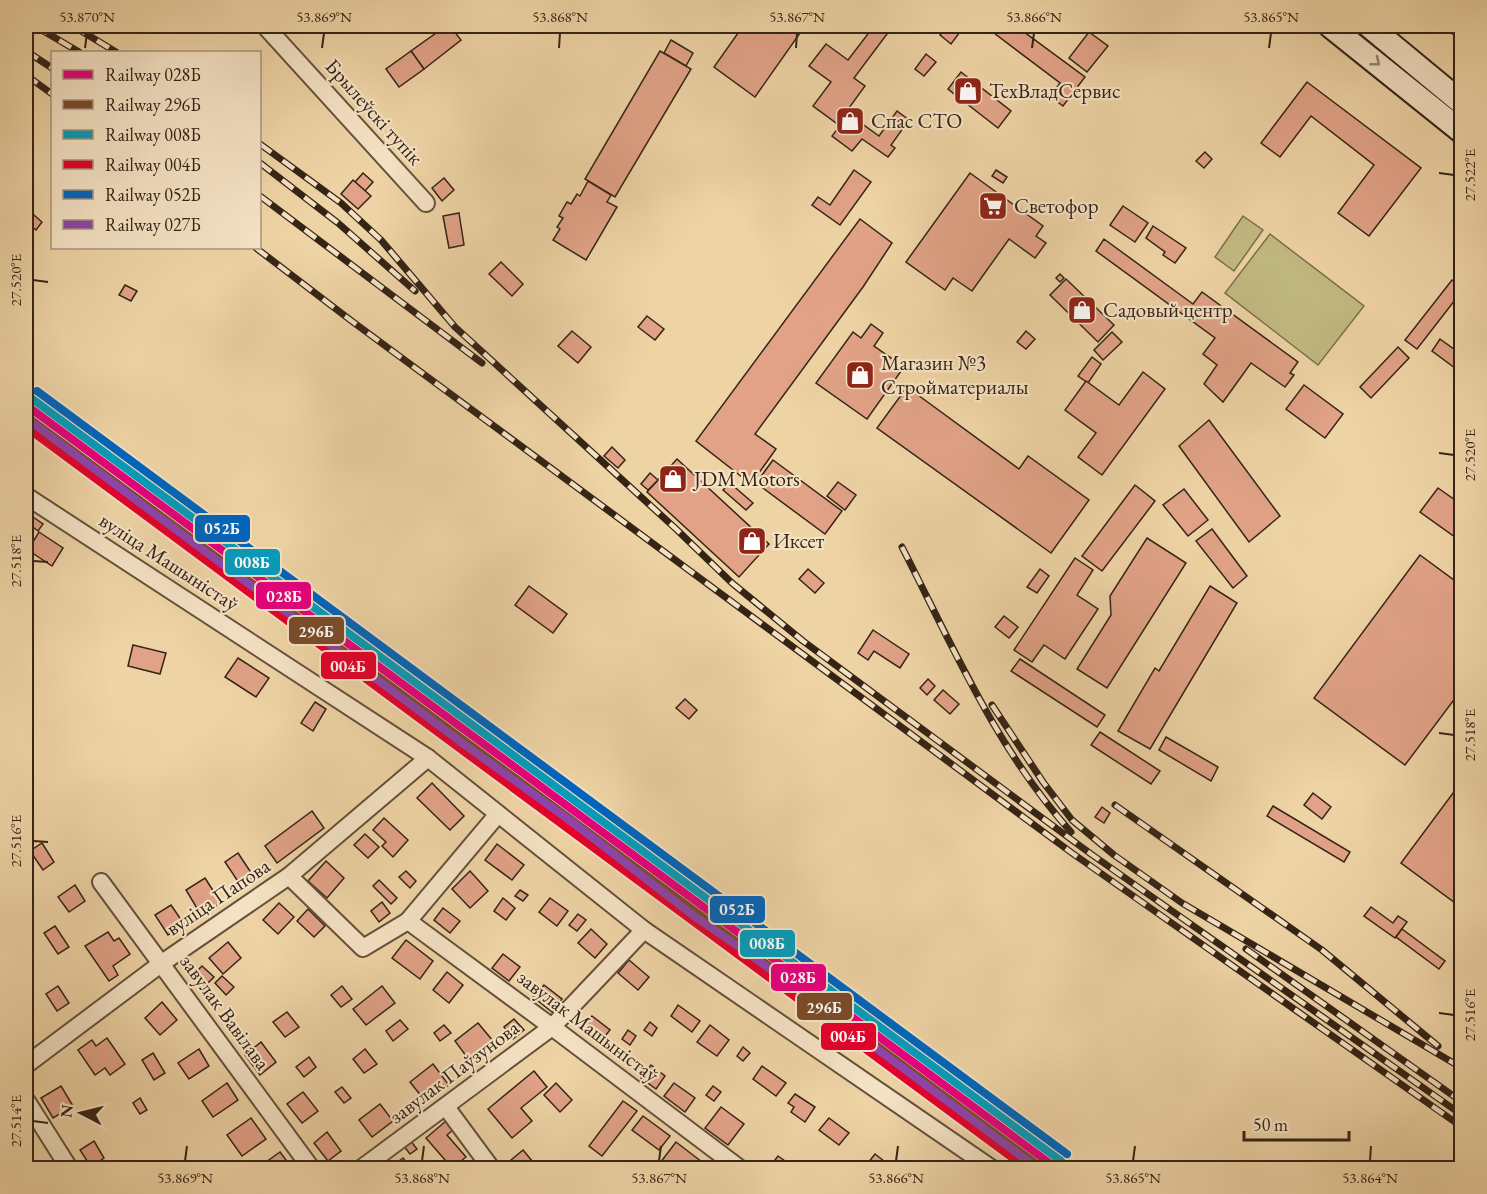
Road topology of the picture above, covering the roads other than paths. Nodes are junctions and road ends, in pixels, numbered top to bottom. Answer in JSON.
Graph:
{"nodes":[{"id":1,"x":265,"y":26,"type":"edge"},
{"id":2,"x":1330,"y":26,"type":"edge"},
{"id":3,"x":1369,"y":26,"type":"edge"},
{"id":4,"x":1461,"y":103,"type":"edge"},
{"id":5,"x":1461,"y":132,"type":"edge"},
{"id":6,"x":426,"y":203,"type":"dead end"},
{"id":7,"x":26,"y":496,"type":"edge"},
{"id":8,"x":428,"y":758,"type":"junction"},
{"id":9,"x":498,"y":814,"type":"junction"},
{"id":10,"x":289,"y":876,"type":"junction"},
{"id":11,"x":101,"y":882,"type":"dead end"},
{"id":12,"x":408,"y":921,"type":"junction"},
{"id":13,"x":644,"y":930,"type":"junction"},
{"id":14,"x":162,"y":963,"type":"junction"},
{"id":15,"x":552,"y":1027,"type":"junction"},
{"id":16,"x":26,"y":1065,"type":"edge"},
{"id":17,"x":26,"y":1101,"type":"edge"},
{"id":18,"x":446,"y":1107,"type":"junction"},
{"id":19,"x":69,"y":1168,"type":"edge"},
{"id":20,"x":311,"y":1168,"type":"edge"},
{"id":21,"x":362,"y":1168,"type":"edge"},
{"id":22,"x":491,"y":1168,"type":"edge"},
{"id":23,"x":739,"y":1168,"type":"edge"},
{"id":24,"x":991,"y":1168,"type":"edge"}],
"edges":[{"from":1,"to":6,"type":"street","name":"Брылеўскі тупік"},
{"from":2,"to":5,"type":"main road","one_way":true},
{"from":3,"to":4,"type":"main road"},
{"from":7,"to":8,"type":"street","name":"вуліца Машыністаў"},
{"from":8,"to":9,"type":"street","name":"вуліца Машыністаў"},
{"from":8,"to":10,"type":"street","name":"вуліца Папова"},
{"from":9,"to":12,"type":"street"},
{"from":9,"to":13,"type":"street","name":"вуліца Машыністаў"},
{"from":10,"to":12,"type":"street"},
{"from":10,"to":14,"type":"street","name":"вуліца Папова"},
{"from":11,"to":14,"type":"street","name":"завулак Вавілава"},
{"from":12,"to":15,"type":"street","name":"завулак Машыністаў"},
{"from":13,"to":15,"type":"street","name":"завулак Паўзунова"},
{"from":13,"to":24,"type":"street","name":"вуліца Машыністаў"},
{"from":14,"to":16,"type":"street","name":"вуліца Папова"},
{"from":14,"to":20,"type":"street","name":"завулак Вавілава"},
{"from":15,"to":18,"type":"street","name":"завулак Паўзунова"},
{"from":15,"to":23,"type":"street","name":"завулак Машыністаў"},
{"from":17,"to":19,"type":"street"},
{"from":18,"to":21,"type":"street","name":"завулак Паўзунова"},
{"from":18,"to":22,"type":"street"}]}
